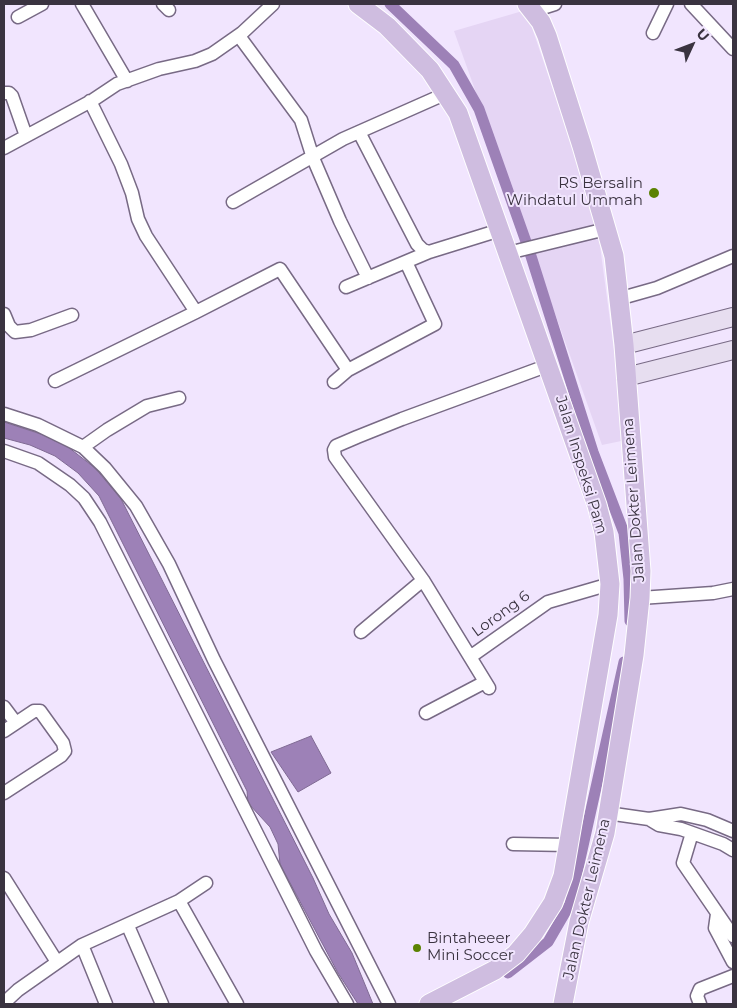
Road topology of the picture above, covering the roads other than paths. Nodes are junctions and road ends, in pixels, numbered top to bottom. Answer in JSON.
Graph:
{"nodes":[{"id":1,"x":42,"y":4,"type":"edge"},
{"id":2,"x":82,"y":4,"type":"edge"},
{"id":3,"x":273,"y":4,"type":"edge"},
{"id":4,"x":358,"y":4,"type":"edge"},
{"id":5,"x":555,"y":4,"type":"edge"},
{"id":6,"x":667,"y":4,"type":"edge"},
{"id":7,"x":691,"y":4,"type":"edge"},
{"id":8,"x":530,"y":7,"type":"edge"},
{"id":9,"x":18,"y":17,"type":"dead end"},
{"id":10,"x":653,"y":33,"type":"dead end"},
{"id":11,"x":238,"y":36,"type":"junction"},
{"id":12,"x":733,"y":49,"type":"edge"},
{"id":13,"x":127,"y":81,"type":"junction"},
{"id":14,"x":4,"y":93,"type":"edge"},
{"id":15,"x":447,"y":93,"type":"junction"},
{"id":16,"x":90,"y":101,"type":"junction"},
{"id":17,"x":359,"y":132,"type":"junction"},
{"id":18,"x":26,"y":136,"type":"junction"},
{"id":19,"x":4,"y":148,"type":"edge"},
{"id":20,"x":313,"y":158,"type":"junction"},
{"id":21,"x":233,"y":202,"type":"dead end"},
{"id":22,"x":606,"y":229,"type":"junction"},
{"id":23,"x":500,"y":230,"type":"junction"},
{"id":24,"x":429,"y":252,"type":"junction"},
{"id":25,"x":508,"y":253,"type":"junction"},
{"id":26,"x":733,"y":256,"type":"edge"},
{"id":27,"x":406,"y":262,"type":"junction"},
{"id":28,"x":368,"y":278,"type":"junction"},
{"id":29,"x":346,"y":287,"type":"dead end"},
{"id":30,"x":618,"y":299,"type":"junction"},
{"id":31,"x":196,"y":312,"type":"junction"},
{"id":32,"x":4,"y":314,"type":"edge"},
{"id":33,"x":72,"y":315,"type":"dead end"},
{"id":34,"x":733,"y":317,"type":"edge"},
{"id":35,"x":624,"y":345,"type":"junction"},
{"id":36,"x":733,"y":350,"type":"edge"},
{"id":37,"x":549,"y":366,"type":"junction"},
{"id":38,"x":348,"y":370,"type":"junction"},
{"id":39,"x":626,"y":377,"type":"junction"},
{"id":40,"x":55,"y":381,"type":"dead end"},
{"id":41,"x":334,"y":382,"type":"dead end"},
{"id":42,"x":179,"y":398,"type":"dead end"},
{"id":43,"x":4,"y":414,"type":"edge"},
{"id":44,"x":83,"y":447,"type":"junction"},
{"id":45,"x":4,"y":452,"type":"edge"},
{"id":46,"x":423,"y":580,"type":"junction"},
{"id":47,"x":610,"y":584,"type":"junction"},
{"id":48,"x":733,"y":589,"type":"edge"},
{"id":49,"x":640,"y":598,"type":"junction"},
{"id":50,"x":361,"y":632,"type":"dead end"},
{"id":51,"x":470,"y":657,"type":"junction"},
{"id":52,"x":4,"y":707,"type":"edge"},
{"id":53,"x":426,"y":712,"type":"dead end"},
{"id":54,"x":16,"y":723,"type":"junction"},
{"id":55,"x":4,"y":731,"type":"edge"},
{"id":56,"x":4,"y":793,"type":"edge"},
{"id":57,"x":607,"y":812,"type":"junction"},
{"id":58,"x":649,"y":819,"type":"junction"},
{"id":59,"x":733,"y":831,"type":"edge"},
{"id":60,"x":692,"y":833,"type":"junction"},
{"id":61,"x":513,"y":844,"type":"dead end"},
{"id":62,"x":569,"y":845,"type":"junction"},
{"id":63,"x":733,"y":850,"type":"edge"},
{"id":64,"x":600,"y":852,"type":"junction"},
{"id":65,"x":4,"y":878,"type":"edge"},
{"id":66,"x":206,"y":884,"type":"dead end"},
{"id":67,"x":179,"y":901,"type":"junction"},
{"id":68,"x":717,"y":914,"type":"junction"},
{"id":69,"x":128,"y":926,"type":"junction"},
{"id":70,"x":733,"y":936,"type":"edge"},
{"id":71,"x":82,"y":945,"type":"junction"},
{"id":72,"x":57,"y":962,"type":"junction"},
{"id":73,"x":733,"y":962,"type":"edge"},
{"id":74,"x":733,"y":976,"type":"edge"},
{"id":75,"x":4,"y":1003,"type":"edge"},
{"id":76,"x":106,"y":1004,"type":"edge"},
{"id":77,"x":162,"y":1004,"type":"edge"},
{"id":78,"x":237,"y":1004,"type":"edge"},
{"id":79,"x":347,"y":1004,"type":"edge"},
{"id":80,"x":389,"y":1004,"type":"edge"},
{"id":81,"x":429,"y":1004,"type":"edge"},
{"id":82,"x":563,"y":1004,"type":"edge"},
{"id":83,"x":700,"y":1004,"type":"edge"}],
"edges":[{"from":1,"to":9,"type":"street"},
{"from":2,"to":13,"type":"street"},
{"from":3,"to":11,"type":"street"},
{"from":4,"to":15,"type":"main road","name":"Jalan Inspeksi Pam"},
{"from":5,"to":8,"type":"street"},
{"from":6,"to":10,"type":"street"},
{"from":7,"to":12,"type":"street"},
{"from":8,"to":22,"type":"main road","name":"Jalan Dokter Leimena"},
{"from":11,"to":13,"type":"street"},
{"from":11,"to":20,"type":"street"},
{"from":13,"to":16,"type":"street"},
{"from":14,"to":18,"type":"street"},
{"from":15,"to":17,"type":"street"},
{"from":15,"to":23,"type":"main road","name":"Jalan Inspeksi Pam"},
{"from":16,"to":18,"type":"street"},
{"from":16,"to":31,"type":"street"},
{"from":17,"to":20,"type":"street"},
{"from":17,"to":24,"type":"street"},
{"from":18,"to":19,"type":"street"},
{"from":20,"to":21,"type":"street"},
{"from":20,"to":28,"type":"street"},
{"from":22,"to":25,"type":"street"},
{"from":22,"to":30,"type":"main road","name":"Jalan Dokter Leimena"},
{"from":23,"to":24,"type":"street"},
{"from":23,"to":25,"type":"main road","name":"Jalan Inspeksi Pam"},
{"from":24,"to":27,"type":"street"},
{"from":25,"to":37,"type":"main road","name":"Jalan Inspeksi Pam"},
{"from":26,"to":30,"type":"street"},
{"from":27,"to":28,"type":"street"},
{"from":27,"to":38,"type":"street"},
{"from":28,"to":29,"type":"street"},
{"from":30,"to":35,"type":"main road","name":"Jalan Dokter Leimena"},
{"from":31,"to":38,"type":"street"},
{"from":31,"to":40,"type":"street"},
{"from":32,"to":33,"type":"street"},
{"from":34,"to":35,"type":"main road"},
{"from":35,"to":39,"type":"main road","name":"Jalan Dokter Leimena"},
{"from":36,"to":39,"type":"main road"},
{"from":37,"to":46,"type":"street"},
{"from":37,"to":47,"type":"main road","name":"Jalan Inspeksi Pam"},
{"from":38,"to":41,"type":"street"},
{"from":39,"to":49,"type":"main road","name":"Jalan Dokter Leimena"},
{"from":42,"to":44,"type":"street"},
{"from":43,"to":44,"type":"street"},
{"from":44,"to":80,"type":"street"},
{"from":45,"to":79,"type":"street"},
{"from":46,"to":50,"type":"street"},
{"from":46,"to":51,"type":"street"},
{"from":47,"to":51,"type":"street","name":"Lorong 6"},
{"from":47,"to":62,"type":"main road","name":"Jalan Inspeksi Pam"},
{"from":48,"to":49,"type":"street"},
{"from":49,"to":57,"type":"main road","name":"Jalan Dokter Leimena"},
{"from":51,"to":53,"type":"street"},
{"from":52,"to":54,"type":"street"},
{"from":54,"to":55,"type":"street"},
{"from":54,"to":56,"type":"street"},
{"from":57,"to":58,"type":"street"},
{"from":57,"to":64,"type":"main road","name":"Jalan Dokter Leimena"},
{"from":58,"to":59,"type":"street"},
{"from":58,"to":60,"type":"street"},
{"from":60,"to":63,"type":"street"},
{"from":60,"to":68,"type":"street"},
{"from":61,"to":62,"type":"street"},
{"from":62,"to":64,"type":"main road"},
{"from":62,"to":81,"type":"main road","name":"Jalan Inspeksi Pam"},
{"from":64,"to":82,"type":"main road","name":"Jalan Dokter Leimena"},
{"from":65,"to":72,"type":"street"},
{"from":66,"to":67,"type":"street"},
{"from":67,"to":69,"type":"street"},
{"from":67,"to":78,"type":"street"},
{"from":68,"to":70,"type":"street"},
{"from":68,"to":73,"type":"street"},
{"from":69,"to":71,"type":"street"},
{"from":69,"to":77,"type":"street"},
{"from":71,"to":72,"type":"street"},
{"from":71,"to":76,"type":"street"},
{"from":72,"to":75,"type":"street"},
{"from":74,"to":83,"type":"street"}]}
